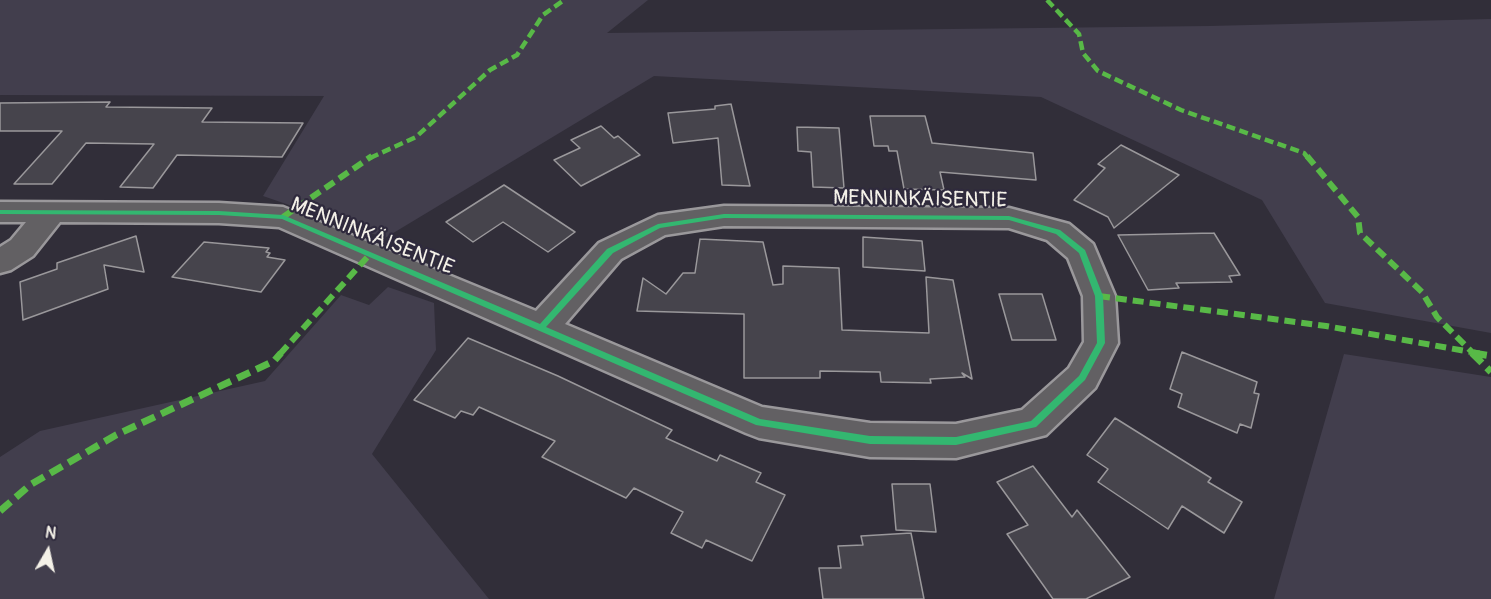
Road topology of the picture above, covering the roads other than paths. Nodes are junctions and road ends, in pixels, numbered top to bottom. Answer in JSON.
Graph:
{"nodes":[{"id":1,"x":0,"y":212,"type":"edge"},
{"id":2,"x":52,"y":212,"type":"junction"},
{"id":3,"x":0,"y":261,"type":"edge"},
{"id":4,"x":542,"y":327,"type":"junction"}],
"edges":[{"from":1,"to":2,"type":"street","name":"MENNINKÄISENTIE"},
{"from":2,"to":3,"type":"street"},
{"from":2,"to":4,"type":"street","name":"MENNINKÄISENTIE"},
{"from":4,"to":4,"type":"street","name":"MENNINKÄISENTIE"}]}
